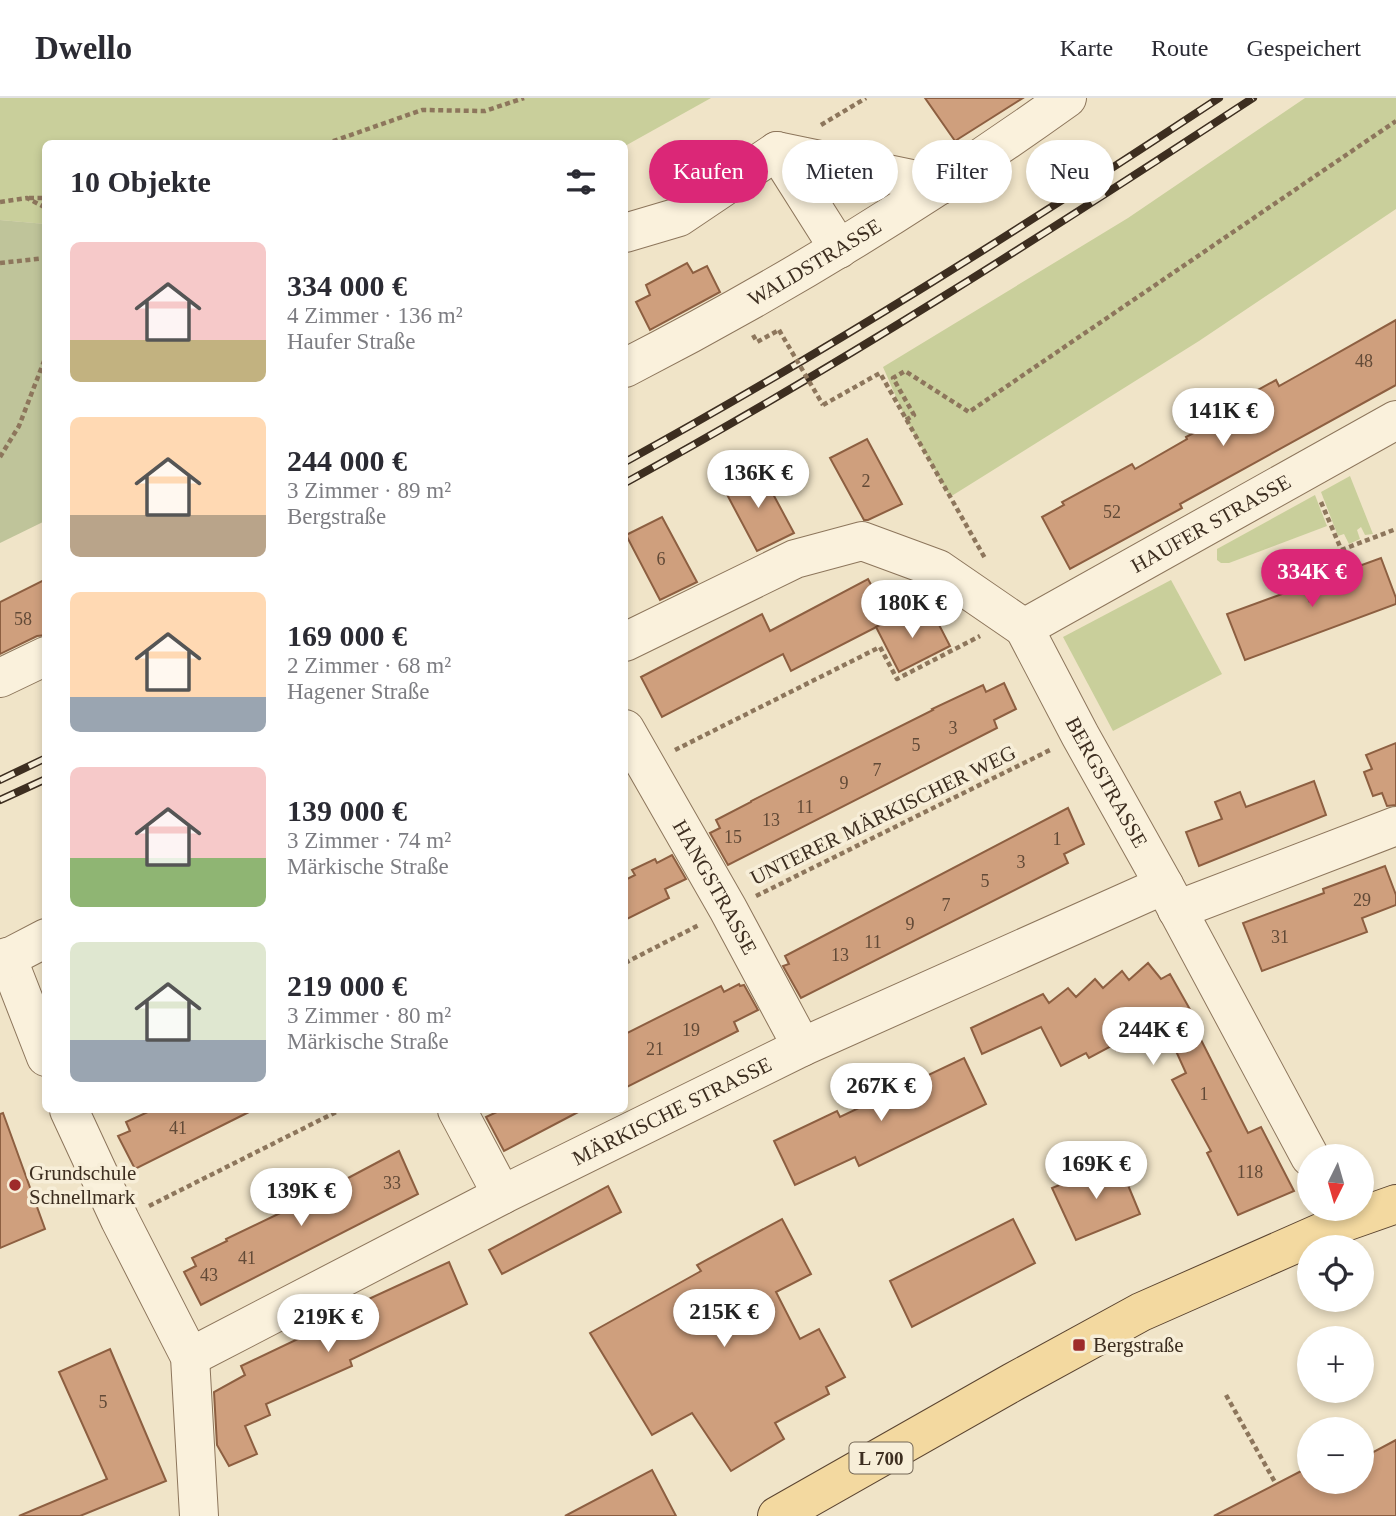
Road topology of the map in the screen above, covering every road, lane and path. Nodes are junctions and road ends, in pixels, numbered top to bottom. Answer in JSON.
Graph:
{"nodes":[{"id":1,"x":524,"y":98,"type":"edge"},
{"id":2,"x":1067,"y":98,"type":"edge"},
{"id":3,"x":1396,"y":121,"type":"edge"},
{"id":4,"x":336,"y":140,"type":"edge"},
{"id":5,"x":1006,"y":140,"type":"edge"},
{"id":6,"x":777,"y":151,"type":"junction"},
{"id":7,"x":912,"y":179,"type":"edge"},
{"id":8,"x":27,"y":198,"type":"junction"},
{"id":9,"x":42,"y":198,"type":"edge"},
{"id":10,"x":0,"y":202,"type":"edge"},
{"id":11,"x":912,"y":203,"type":"edge"},
{"id":12,"x":42,"y":206,"type":"edge"},
{"id":13,"x":628,"y":232,"type":"edge"},
{"id":14,"x":839,"y":249,"type":"junction"},
{"id":15,"x":42,"y":258,"type":"edge"},
{"id":16,"x":0,"y":263,"type":"edge"},
{"id":17,"x":779,"y":330,"type":"dead end"},
{"id":18,"x":42,"y":366,"type":"edge"},
{"id":19,"x":628,"y":366,"type":"edge"},
{"id":20,"x":906,"y":420,"type":"junction"},
{"id":21,"x":1396,"y":420,"type":"edge"},
{"id":22,"x":0,"y":457,"type":"edge"},
{"id":23,"x":1322,"y":506,"type":"dead end"},
{"id":24,"x":1396,"y":529,"type":"edge"},
{"id":25,"x":1341,"y":549,"type":"junction"},
{"id":26,"x":990,"y":568,"type":"dead end"},
{"id":27,"x":1311,"y":602,"type":"dead end"},
{"id":28,"x":1024,"y":628,"type":"junction"},
{"id":29,"x":628,"y":641,"type":"edge"},
{"id":30,"x":42,"y":658,"type":"edge"},
{"id":31,"x":0,"y":678,"type":"edge"},
{"id":32,"x":628,"y":734,"type":"edge"},
{"id":33,"x":1080,"y":735,"type":"junction"},
{"id":34,"x":646,"y":765,"type":"junction"},
{"id":35,"x":1396,"y":825,"type":"edge"},
{"id":36,"x":1170,"y":897,"type":"junction"},
{"id":37,"x":728,"y":909,"type":"junction"},
{"id":38,"x":42,"y":940,"type":"edge"},
{"id":39,"x":3,"y":960,"type":"edge"},
{"id":40,"x":628,"y":961,"type":"edge"},
{"id":41,"x":803,"y":1047,"type":"junction"},
{"id":42,"x":42,"y":1048,"type":"edge"},
{"id":43,"x":70,"y":1113,"type":"edge"},
{"id":44,"x":334,"y":1113,"type":"edge"},
{"id":45,"x":459,"y":1113,"type":"edge"},
{"id":46,"x":1303,"y":1144,"type":"edge"},
{"id":47,"x":502,"y":1195,"type":"junction"},
{"id":48,"x":1396,"y":1203,"type":"edge"},
{"id":49,"x":1374,"y":1208,"type":"edge"},
{"id":50,"x":120,"y":1220,"type":"junction"},
{"id":51,"x":1329,"y":1222,"type":"edge"},
{"id":52,"x":190,"y":1357,"type":"junction"},
{"id":53,"x":1226,"y":1395,"type":"dead end"},
{"id":54,"x":1276,"y":1484,"type":"dead end"},
{"id":55,"x":199,"y":1516,"type":"edge"},
{"id":56,"x":777,"y":1516,"type":"edge"}],
"edges":[{"from":1,"to":4,"type":"path"},
{"from":2,"to":5,"type":"street","name":"WALDSTRASSE"},
{"from":3,"to":20,"type":"path"},
{"from":6,"to":7,"type":"street"},
{"from":6,"to":13,"type":"street"},
{"from":6,"to":14,"type":"street"},
{"from":8,"to":9,"type":"path"},
{"from":8,"to":10,"type":"path"},
{"from":8,"to":12,"type":"path"},
{"from":11,"to":14,"type":"street","name":"WALDSTRASSE"},
{"from":14,"to":19,"type":"street","name":"WALDSTRASSE"},
{"from":15,"to":16,"type":"path"},
{"from":17,"to":20,"type":"path","bridge":true},
{"from":18,"to":22,"type":"path"},
{"from":20,"to":26,"type":"path"},
{"from":21,"to":28,"type":"street","name":"HAUFER STRASSE"},
{"from":23,"to":25,"type":"path"},
{"from":24,"to":25,"type":"path"},
{"from":25,"to":27,"type":"path"},
{"from":28,"to":29,"type":"street"},
{"from":28,"to":33,"type":"street","name":"BERGSTRASSE"},
{"from":28,"to":34,"type":"path"},
{"from":30,"to":31,"type":"street"},
{"from":32,"to":34,"type":"street","name":"HANGSTRASSE"},
{"from":33,"to":36,"type":"street","name":"BERGSTRASSE"},
{"from":33,"to":37,"type":"path","name":"UNTERER MÄRKISCHER WEG"},
{"from":34,"to":37,"type":"street","name":"HANGSTRASSE"},
{"from":35,"to":36,"type":"street","name":"MÄRKISCHE STRASSE"},
{"from":36,"to":41,"type":"street","name":"MÄRKISCHE STRASSE"},
{"from":36,"to":46,"type":"street","name":"BERGSTRASSE"},
{"from":37,"to":40,"type":"path","name":"UNTERER MÄRKISCHER WEG"},
{"from":37,"to":41,"type":"street","name":"HANGSTRASSE"},
{"from":38,"to":39,"type":"street"},
{"from":39,"to":42,"type":"street"},
{"from":41,"to":47,"type":"street","name":"MÄRKISCHE STRASSE"},
{"from":43,"to":50,"type":"street"},
{"from":44,"to":50,"type":"path"},
{"from":45,"to":47,"type":"street"},
{"from":47,"to":52,"type":"street","name":"MÄRKISCHE STRASSE"},
{"from":48,"to":49,"type":"main road","number":"L 700"},
{"from":50,"to":52,"type":"street"},
{"from":51,"to":56,"type":"main road","number":"L 700"},
{"from":52,"to":55,"type":"street"},
{"from":53,"to":54,"type":"path"}]}
